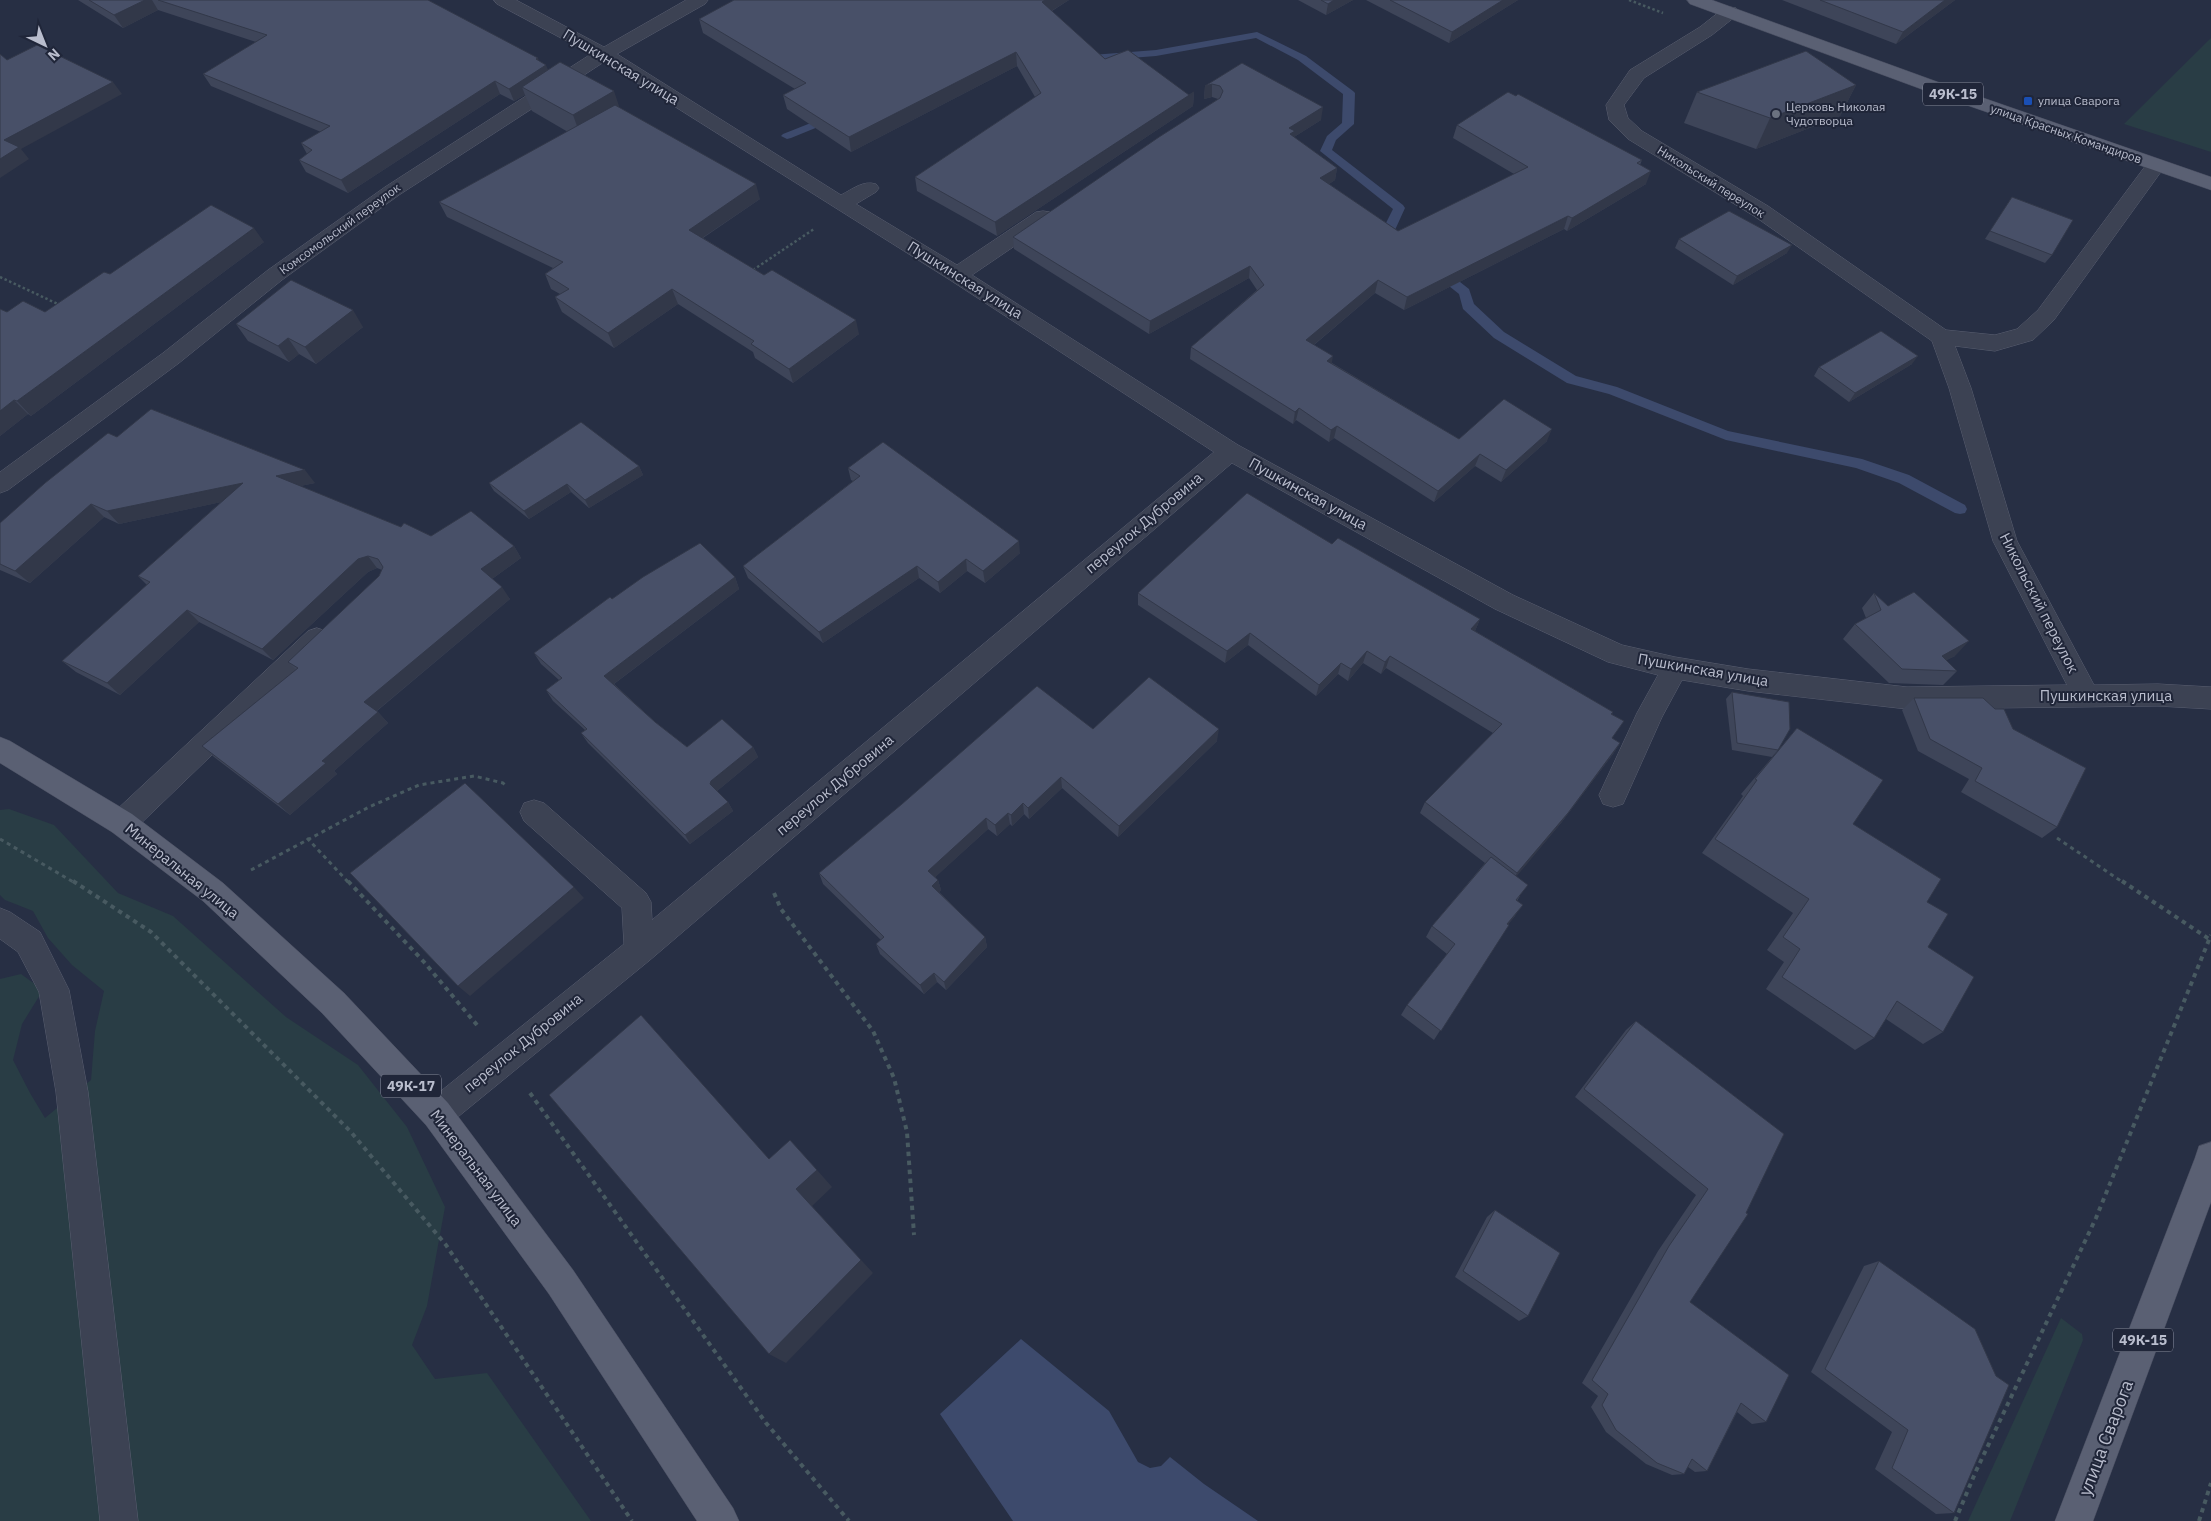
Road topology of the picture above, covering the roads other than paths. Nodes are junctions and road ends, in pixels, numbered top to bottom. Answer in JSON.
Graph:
{"nodes":[{"id":1,"x":503,"y":0,"type":"edge"},
{"id":2,"x":699,"y":0,"type":"edge"},
{"id":3,"x":1696,"y":0,"type":"edge"},
{"id":4,"x":1730,"y":12,"type":"junction"},
{"id":5,"x":604,"y":54,"type":"junction"},
{"id":6,"x":2156,"y":165,"type":"junction"},
{"id":7,"x":2211,"y":184,"type":"edge"},
{"id":8,"x":869,"y":188,"type":"dead end"},
{"id":9,"x":841,"y":204,"type":"junction"},
{"id":10,"x":1061,"y":204,"type":"edge"},
{"id":11,"x":957,"y":275,"type":"junction"},
{"id":12,"x":1940,"y":337,"type":"junction"},
{"id":13,"x":1230,"y":451,"type":"junction"},
{"id":14,"x":0,"y":484,"type":"edge"},
{"id":15,"x":336,"y":620,"type":"edge"},
{"id":16,"x":1675,"y":668,"type":"junction"},
{"id":17,"x":2086,"y":696,"type":"junction"},
{"id":18,"x":2211,"y":698,"type":"edge"},
{"id":19,"x":0,"y":749,"type":"edge"},
{"id":20,"x":1613,"y":795,"type":"dead end"},
{"id":21,"x":534,"y":812,"type":"road end"},
{"id":22,"x":122,"y":823,"type":"junction"},
{"id":23,"x":0,"y":922,"type":"edge"},
{"id":24,"x":639,"y":950,"type":"junction"},
{"id":25,"x":437,"y":1114,"type":"junction"},
{"id":26,"x":2211,"y":1158,"type":"edge"},
{"id":27,"x":119,"y":1521,"type":"edge"},
{"id":28,"x":720,"y":1521,"type":"edge"},
{"id":29,"x":2074,"y":1521,"type":"edge"}],
"edges":[{"from":1,"to":5,"type":"street","name":"Пушкинская улица"},
{"from":2,"to":5,"type":"street","name":"Комсомольский переулок"},
{"from":3,"to":4,"type":"main road","name":"улица Красных Командиров","number":"49К-15"},
{"from":4,"to":6,"type":"main road","name":"улица Красных Командиров","number":"49К-15"},
{"from":4,"to":12,"type":"street","name":"Никольский переулок"},
{"from":5,"to":9,"type":"street","name":"Пушкинская улица"},
{"from":5,"to":14,"type":"street","name":"Комсомольский переулок"},
{"from":6,"to":7,"type":"main road","name":"улица Красных Командиров","number":"49К-15"},
{"from":6,"to":12,"type":"street","name":"Никольский переулок"},
{"from":8,"to":9,"type":"street"},
{"from":9,"to":11,"type":"street","name":"Пушкинская улица"},
{"from":10,"to":11,"type":"street"},
{"from":11,"to":13,"type":"street","name":"Пушкинская улица"},
{"from":12,"to":17,"type":"street","name":"Никольский переулок"},
{"from":13,"to":16,"type":"street","name":"Пушкинская улица"},
{"from":13,"to":24,"type":"street","name":"переулок Дубровина"},
{"from":15,"to":22,"type":"street"},
{"from":16,"to":17,"type":"street","name":"Пушкинская улица"},
{"from":16,"to":20,"type":"street"},
{"from":17,"to":18,"type":"street","name":"Пушкинская улица"},
{"from":19,"to":22,"type":"main road","name":"Минеральная улица","number":"49К-17"},
{"from":21,"to":24,"type":"street"},
{"from":22,"to":25,"type":"main road","name":"Минеральная улица","number":"49К-17"},
{"from":23,"to":27,"type":"street"},
{"from":24,"to":25,"type":"street","name":"переулок Дубровина"},
{"from":25,"to":28,"type":"main road","name":"Минеральная улица","number":"49К-17"},
{"from":26,"to":29,"type":"main road","name":"улица Сварога","number":"49К-15"}]}
